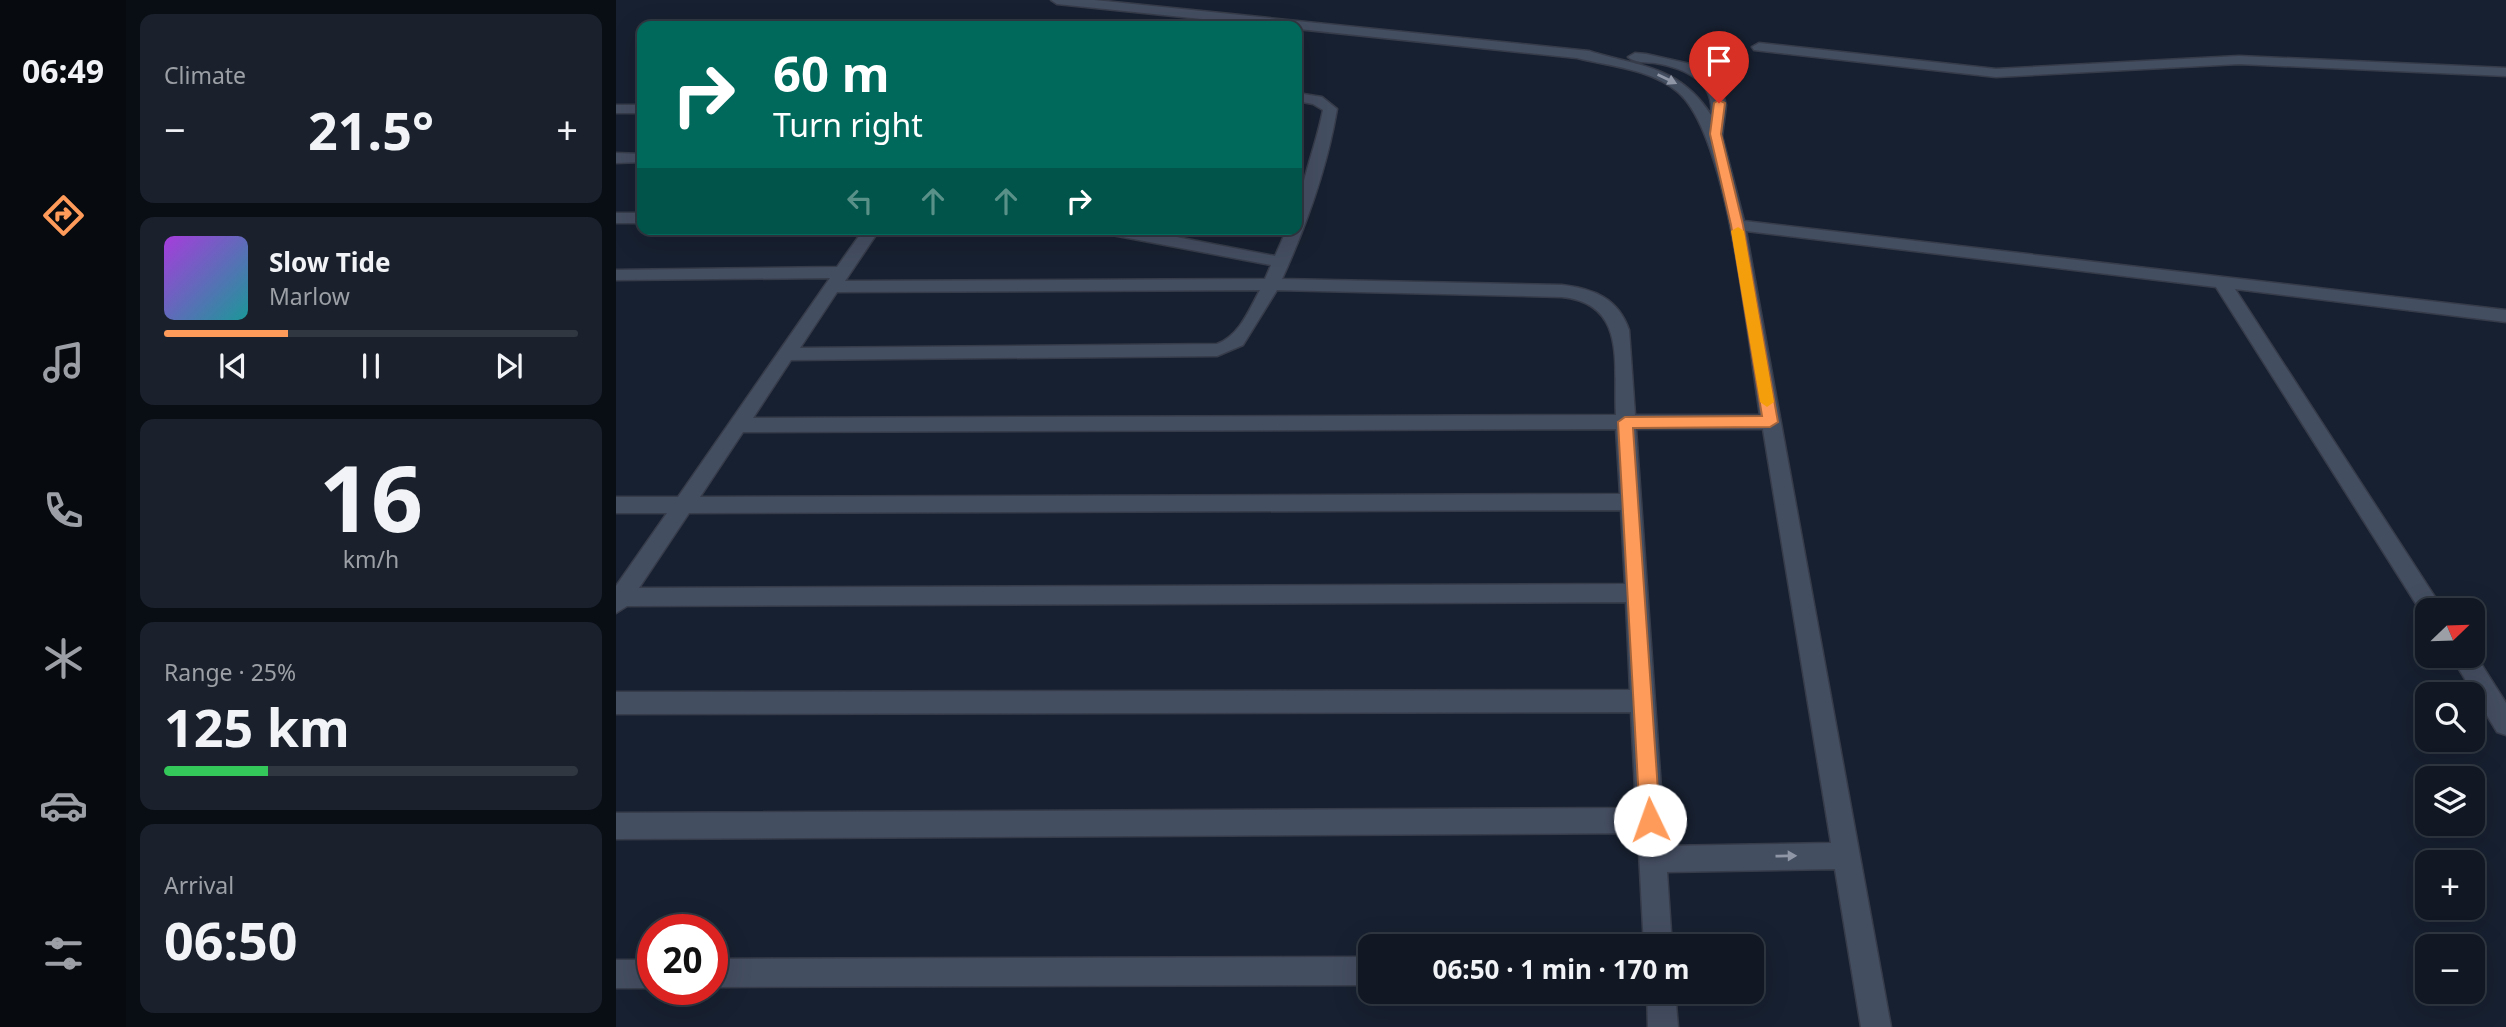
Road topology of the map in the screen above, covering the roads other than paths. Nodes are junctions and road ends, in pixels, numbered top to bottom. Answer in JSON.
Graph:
{"nodes":[{"id":1,"x":1057,"y":0,"type":"edge"},
{"id":2,"x":1235,"y":21,"type":"edge"},
{"id":3,"x":1302,"y":28,"type":"edge"},
{"id":4,"x":1759,"y":47,"type":"dead end"},
{"id":5,"x":1578,"y":54,"type":"junction"},
{"id":6,"x":2506,"y":72,"type":"edge"},
{"id":7,"x":1302,"y":98,"type":"edge"},
{"id":8,"x":616,"y":108,"type":"edge"},
{"id":9,"x":637,"y":109,"type":"edge"},
{"id":10,"x":1716,"y":134,"type":"junction"},
{"id":11,"x":616,"y":158,"type":"edge"},
{"id":12,"x":637,"y":158,"type":"edge"},
{"id":13,"x":1302,"y":208,"type":"edge"},
{"id":14,"x":616,"y":218,"type":"edge"},
{"id":15,"x":637,"y":218,"type":"edge"},
{"id":16,"x":1737,"y":225,"type":"junction"},
{"id":17,"x":868,"y":235,"type":"edge"},
{"id":18,"x":1139,"y":235,"type":"edge"},
{"id":19,"x":1292,"y":235,"type":"edge"},
{"id":20,"x":1281,"y":262,"type":"junction"},
{"id":21,"x":616,"y":275,"type":"edge"},
{"id":22,"x":837,"y":280,"type":"junction"},
{"id":23,"x":2221,"y":281,"type":"junction"},
{"id":24,"x":1271,"y":284,"type":"junction"},
{"id":25,"x":2506,"y":316,"type":"edge"},
{"id":26,"x":786,"y":354,"type":"junction"},
{"id":27,"x":1625,"y":422,"type":"junction"},
{"id":28,"x":1770,"y":422,"type":"junction"},
{"id":29,"x":738,"y":425,"type":"junction"},
{"id":30,"x":1630,"y":502,"type":"junction"},
{"id":31,"x":616,"y":505,"type":"edge"},
{"id":32,"x":684,"y":505,"type":"junction"},
{"id":33,"x":1636,"y":593,"type":"junction"},
{"id":34,"x":2425,"y":598,"type":"edge"},
{"id":35,"x":618,"y":599,"type":"edge"},
{"id":36,"x":2471,"y":668,"type":"edge"},
{"id":37,"x":1643,"y":701,"type":"junction"},
{"id":38,"x":616,"y":703,"type":"edge"},
{"id":39,"x":2506,"y":724,"type":"edge"},
{"id":40,"x":1650,"y":820,"type":"junction"},
{"id":41,"x":616,"y":826,"type":"edge"},
{"id":42,"x":1845,"y":856,"type":"junction"},
{"id":43,"x":1652,"y":859,"type":"junction"},
{"id":44,"x":1657,"y":934,"type":"edge"},
{"id":45,"x":1358,"y":971,"type":"edge"},
{"id":46,"x":728,"y":973,"type":"edge"},
{"id":47,"x":616,"y":974,"type":"edge"},
{"id":48,"x":637,"y":974,"type":"edge"},
{"id":49,"x":1662,"y":1004,"type":"edge"},
{"id":50,"x":1663,"y":1027,"type":"edge"},
{"id":51,"x":1876,"y":1027,"type":"edge"}],
"edges":[{"from":1,"to":2,"type":"street"},
{"from":3,"to":5,"type":"street"},
{"from":4,"to":6,"type":"street"},
{"from":5,"to":10,"type":"street","one_way":true},
{"from":5,"to":10,"type":"street"},
{"from":7,"to":13,"type":"street"},
{"from":8,"to":9,"type":"street"},
{"from":10,"to":16,"type":"street"},
{"from":11,"to":12,"type":"street"},
{"from":14,"to":15,"type":"street"},
{"from":16,"to":23,"type":"street"},
{"from":16,"to":28,"type":"street"},
{"from":17,"to":22,"type":"street"},
{"from":18,"to":20,"type":"street"},
{"from":19,"to":20,"type":"street"},
{"from":20,"to":24,"type":"street"},
{"from":21,"to":22,"type":"street"},
{"from":22,"to":24,"type":"street"},
{"from":22,"to":26,"type":"street"},
{"from":23,"to":25,"type":"street"},
{"from":23,"to":34,"type":"street"},
{"from":24,"to":26,"type":"street"},
{"from":24,"to":27,"type":"street"},
{"from":26,"to":29,"type":"street"},
{"from":27,"to":28,"type":"street"},
{"from":27,"to":29,"type":"street"},
{"from":27,"to":30,"type":"street"},
{"from":28,"to":42,"type":"street"},
{"from":29,"to":32,"type":"street"},
{"from":30,"to":32,"type":"street"},
{"from":30,"to":33,"type":"street"},
{"from":31,"to":32,"type":"street"},
{"from":32,"to":35,"type":"street"},
{"from":33,"to":35,"type":"street"},
{"from":33,"to":37,"type":"street"},
{"from":36,"to":39,"type":"street"},
{"from":37,"to":38,"type":"street"},
{"from":37,"to":40,"type":"street"},
{"from":40,"to":41,"type":"street"},
{"from":40,"to":43,"type":"street"},
{"from":43,"to":42,"type":"street","one_way":true},
{"from":42,"to":51,"type":"street"},
{"from":43,"to":44,"type":"street"},
{"from":45,"to":46,"type":"street"},
{"from":47,"to":48,"type":"street"},
{"from":49,"to":50,"type":"street"}]}
